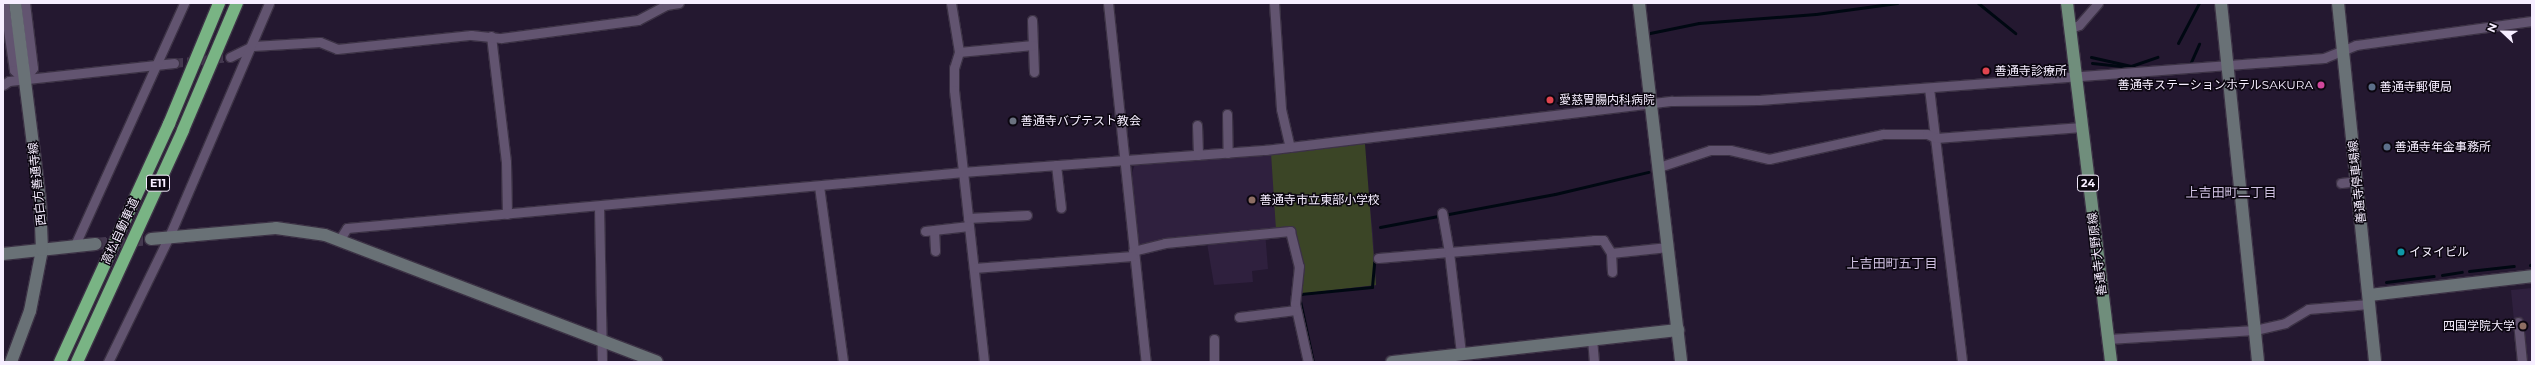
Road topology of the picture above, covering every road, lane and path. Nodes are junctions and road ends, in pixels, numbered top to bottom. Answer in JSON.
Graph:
{"nodes":[{"id":1,"x":4,"y":3,"type":"edge"},
{"id":2,"x":15,"y":3,"type":"edge"},
{"id":3,"x":25,"y":3,"type":"edge"},
{"id":4,"x":184,"y":3,"type":"edge"},
{"id":5,"x":219,"y":3,"type":"edge"},
{"id":6,"x":237,"y":3,"type":"edge"},
{"id":7,"x":269,"y":3,"type":"edge"},
{"id":8,"x":679,"y":3,"type":"edge"},
{"id":9,"x":951,"y":3,"type":"edge"},
{"id":10,"x":1108,"y":3,"type":"edge"},
{"id":11,"x":1274,"y":3,"type":"edge"},
{"id":12,"x":1639,"y":3,"type":"edge"},
{"id":13,"x":2067,"y":3,"type":"edge"},
{"id":14,"x":2098,"y":3,"type":"edge"},
{"id":15,"x":2221,"y":3,"type":"edge"},
{"id":16,"x":2338,"y":3,"type":"edge"},
{"id":17,"x":665,"y":4,"type":"edge"},
{"id":18,"x":1032,"y":20,"type":"dead end"},
{"id":19,"x":2532,"y":21,"type":"edge"},
{"id":20,"x":2070,"y":28,"type":"junction"},
{"id":21,"x":5,"y":32,"type":"edge"},
{"id":22,"x":491,"y":36,"type":"junction"},
{"id":23,"x":1033,"y":45,"type":"junction"},
{"id":24,"x":254,"y":46,"type":"junction"},
{"id":25,"x":2343,"y":49,"type":"junction"},
{"id":26,"x":959,"y":52,"type":"junction"},
{"id":27,"x":230,"y":57,"type":"tunnel mouth"},
{"id":28,"x":174,"y":63,"type":"tunnel mouth"},
{"id":29,"x":159,"y":64,"type":"junction"},
{"id":30,"x":2226,"y":65,"type":"junction"},
{"id":31,"x":1034,"y":72,"type":"dead end"},
{"id":32,"x":2076,"y":78,"type":"junction"},
{"id":33,"x":24,"y":80,"type":"junction"},
{"id":34,"x":3,"y":85,"type":"edge"},
{"id":35,"x":1929,"y":88,"type":"junction"},
{"id":36,"x":1652,"y":104,"type":"junction"},
{"id":37,"x":1227,"y":114,"type":"dead end"},
{"id":38,"x":1196,"y":125,"type":"dead end"},
{"id":39,"x":2082,"y":127,"type":"junction"},
{"id":40,"x":1936,"y":138,"type":"junction"},
{"id":41,"x":1290,"y":147,"type":"junction"},
{"id":42,"x":1228,"y":153,"type":"junction"},
{"id":43,"x":1198,"y":155,"type":"junction"},
{"id":44,"x":1126,"y":161,"type":"junction"},
{"id":45,"x":1056,"y":165,"type":"junction"},
{"id":46,"x":1659,"y":167,"type":"junction"},
{"id":47,"x":963,"y":172,"type":"junction"},
{"id":48,"x":819,"y":186,"type":"junction"},
{"id":49,"x":598,"y":206,"type":"junction"},
{"id":50,"x":1061,"y":208,"type":"dead end"},
{"id":51,"x":507,"y":214,"type":"junction"},
{"id":52,"x":1027,"y":215,"type":"dead end"},
{"id":53,"x":1442,"y":216,"type":"dead end"},
{"id":54,"x":969,"y":222,"type":"junction"},
{"id":55,"x":169,"y":238,"type":"junction"},
{"id":56,"x":151,"y":239,"type":"tunnel mouth"},
{"id":57,"x":340,"y":239,"type":"junction"},
{"id":58,"x":95,"y":244,"type":"tunnel mouth"},
{"id":59,"x":74,"y":247,"type":"junction"},
{"id":60,"x":1668,"y":247,"type":"junction"},
{"id":61,"x":42,"y":250,"type":"junction"},
{"id":62,"x":934,"y":251,"type":"dead end"},
{"id":63,"x":1449,"y":252,"type":"junction"},
{"id":64,"x":1133,"y":253,"type":"junction"},
{"id":65,"x":1611,"y":253,"type":"junction"},
{"id":66,"x":3,"y":254,"type":"edge"},
{"id":67,"x":1378,"y":258,"type":"dead end"},
{"id":68,"x":974,"y":268,"type":"junction"},
{"id":69,"x":1612,"y":272,"type":"dead end"},
{"id":70,"x":2532,"y":276,"type":"edge"},
{"id":71,"x":2369,"y":300,"type":"junction"},
{"id":72,"x":1296,"y":310,"type":"junction"},
{"id":73,"x":1239,"y":316,"type":"dead end"},
{"id":74,"x":2518,"y":322,"type":"dead end"},
{"id":75,"x":1678,"y":330,"type":"junction"},
{"id":76,"x":2255,"y":330,"type":"junction"},
{"id":77,"x":1214,"y":339,"type":"dead end"},
{"id":78,"x":1592,"y":339,"type":"junction"},
{"id":79,"x":2108,"y":339,"type":"junction"},
{"id":80,"x":602,"y":340,"type":"junction"},
{"id":81,"x":1461,"y":353,"type":"junction"},
{"id":82,"x":632,"y":357,"type":"edge"},
{"id":83,"x":11,"y":362,"type":"edge"},
{"id":84,"x":60,"y":362,"type":"edge"},
{"id":85,"x":77,"y":362,"type":"edge"},
{"id":86,"x":108,"y":362,"type":"edge"},
{"id":87,"x":602,"y":362,"type":"edge"},
{"id":88,"x":657,"y":362,"type":"edge"},
{"id":89,"x":843,"y":362,"type":"edge"},
{"id":90,"x":984,"y":362,"type":"edge"},
{"id":91,"x":1146,"y":362,"type":"edge"},
{"id":92,"x":1214,"y":362,"type":"edge"},
{"id":93,"x":1308,"y":362,"type":"edge"},
{"id":94,"x":1392,"y":362,"type":"edge"},
{"id":95,"x":1594,"y":362,"type":"edge"},
{"id":96,"x":1681,"y":362,"type":"edge"},
{"id":97,"x":1962,"y":362,"type":"edge"},
{"id":98,"x":2111,"y":362,"type":"edge"},
{"id":99,"x":2258,"y":362,"type":"edge"},
{"id":100,"x":2375,"y":362,"type":"edge"},
{"id":101,"x":2522,"y":362,"type":"edge"}],
"edges":[{"from":1,"to":21,"type":"street"},
{"from":2,"to":33,"type":"street","name":"西白方善通寺線"},
{"from":3,"to":33,"type":"street"},
{"from":4,"to":29,"type":"street"},
{"from":5,"to":84,"type":"highway","name":"高松自動車道","number":"E11"},
{"from":6,"to":85,"type":"highway","name":"高松自動車道","number":"E11"},
{"from":7,"to":24,"type":"street"},
{"from":8,"to":17,"type":"street"},
{"from":9,"to":26,"type":"street"},
{"from":10,"to":44,"type":"street"},
{"from":11,"to":41,"type":"street"},
{"from":12,"to":36,"type":"street"},
{"from":13,"to":20,"type":"main road","name":"善通寺大野原線","number":"24"},
{"from":14,"to":20,"type":"street"},
{"from":15,"to":30,"type":"street"},
{"from":16,"to":25,"type":"street","name":"善通寺停車場線"},
{"from":17,"to":22,"type":"street"},
{"from":18,"to":23,"type":"street"},
{"from":19,"to":25,"type":"street"},
{"from":20,"to":32,"type":"main road","name":"善通寺大野原線","number":"24"},
{"from":21,"to":33,"type":"street"},
{"from":22,"to":24,"type":"street"},
{"from":22,"to":51,"type":"street"},
{"from":23,"to":26,"type":"street"},
{"from":23,"to":31,"type":"street"},
{"from":24,"to":27,"type":"street"},
{"from":24,"to":55,"type":"street"},
{"from":25,"to":30,"type":"street"},
{"from":25,"to":71,"type":"street","name":"善通寺停車場線"},
{"from":26,"to":47,"type":"street"},
{"from":28,"to":29,"type":"street"},
{"from":29,"to":33,"type":"street"},
{"from":29,"to":59,"type":"street"},
{"from":30,"to":32,"type":"street"},
{"from":30,"to":76,"type":"street"},
{"from":32,"to":35,"type":"street"},
{"from":32,"to":39,"type":"main road","name":"善通寺大野原線","number":"24"},
{"from":33,"to":34,"type":"street"},
{"from":33,"to":61,"type":"street","name":"西白方善通寺線"},
{"from":35,"to":36,"type":"street"},
{"from":35,"to":40,"type":"street"},
{"from":36,"to":41,"type":"street"},
{"from":36,"to":46,"type":"street"},
{"from":37,"to":42,"type":"street"},
{"from":38,"to":43,"type":"street"},
{"from":39,"to":40,"type":"street"},
{"from":39,"to":79,"type":"main road","name":"善通寺大野原線","number":"24"},
{"from":40,"to":46,"type":"street"},
{"from":40,"to":97,"type":"street"},
{"from":41,"to":42,"type":"street"},
{"from":42,"to":43,"type":"street"},
{"from":43,"to":44,"type":"street"},
{"from":44,"to":45,"type":"street"},
{"from":44,"to":64,"type":"street"},
{"from":45,"to":47,"type":"street"},
{"from":45,"to":50,"type":"street"},
{"from":46,"to":60,"type":"street"},
{"from":47,"to":48,"type":"street"},
{"from":47,"to":54,"type":"street"},
{"from":48,"to":49,"type":"street"},
{"from":48,"to":89,"type":"street"},
{"from":49,"to":51,"type":"street"},
{"from":49,"to":80,"type":"street"},
{"from":51,"to":57,"type":"street"},
{"from":52,"to":54,"type":"street"},
{"from":53,"to":63,"type":"street"},
{"from":54,"to":62,"type":"street"},
{"from":54,"to":68,"type":"street"},
{"from":55,"to":56,"type":"street"},
{"from":55,"to":57,"type":"street"},
{"from":55,"to":86,"type":"street"},
{"from":57,"to":80,"type":"street"},
{"from":58,"to":59,"type":"street"},
{"from":59,"to":61,"type":"street"},
{"from":60,"to":65,"type":"street"},
{"from":60,"to":75,"type":"street"},
{"from":61,"to":66,"type":"street"},
{"from":61,"to":83,"type":"street","name":"西白方善通寺線"},
{"from":63,"to":65,"type":"street"},
{"from":63,"to":67,"type":"street"},
{"from":63,"to":81,"type":"street"},
{"from":64,"to":68,"type":"street"},
{"from":64,"to":72,"type":"street"},
{"from":64,"to":91,"type":"street"},
{"from":65,"to":69,"type":"street"},
{"from":68,"to":90,"type":"street"},
{"from":70,"to":71,"type":"street"},
{"from":71,"to":76,"type":"street"},
{"from":71,"to":100,"type":"street","name":"善通寺停車場線"},
{"from":72,"to":73,"type":"street"},
{"from":72,"to":93,"type":"street"},
{"from":74,"to":101,"type":"street"},
{"from":75,"to":78,"type":"street"},
{"from":75,"to":96,"type":"street"},
{"from":76,"to":79,"type":"street"},
{"from":76,"to":99,"type":"street"},
{"from":77,"to":92,"type":"street"},
{"from":78,"to":81,"type":"street"},
{"from":78,"to":95,"type":"street"},
{"from":79,"to":98,"type":"main road","name":"善通寺大野原線","number":"24"},
{"from":80,"to":82,"type":"street"},
{"from":80,"to":87,"type":"street"},
{"from":81,"to":94,"type":"street"},
{"from":82,"to":88,"type":"street"}]}
